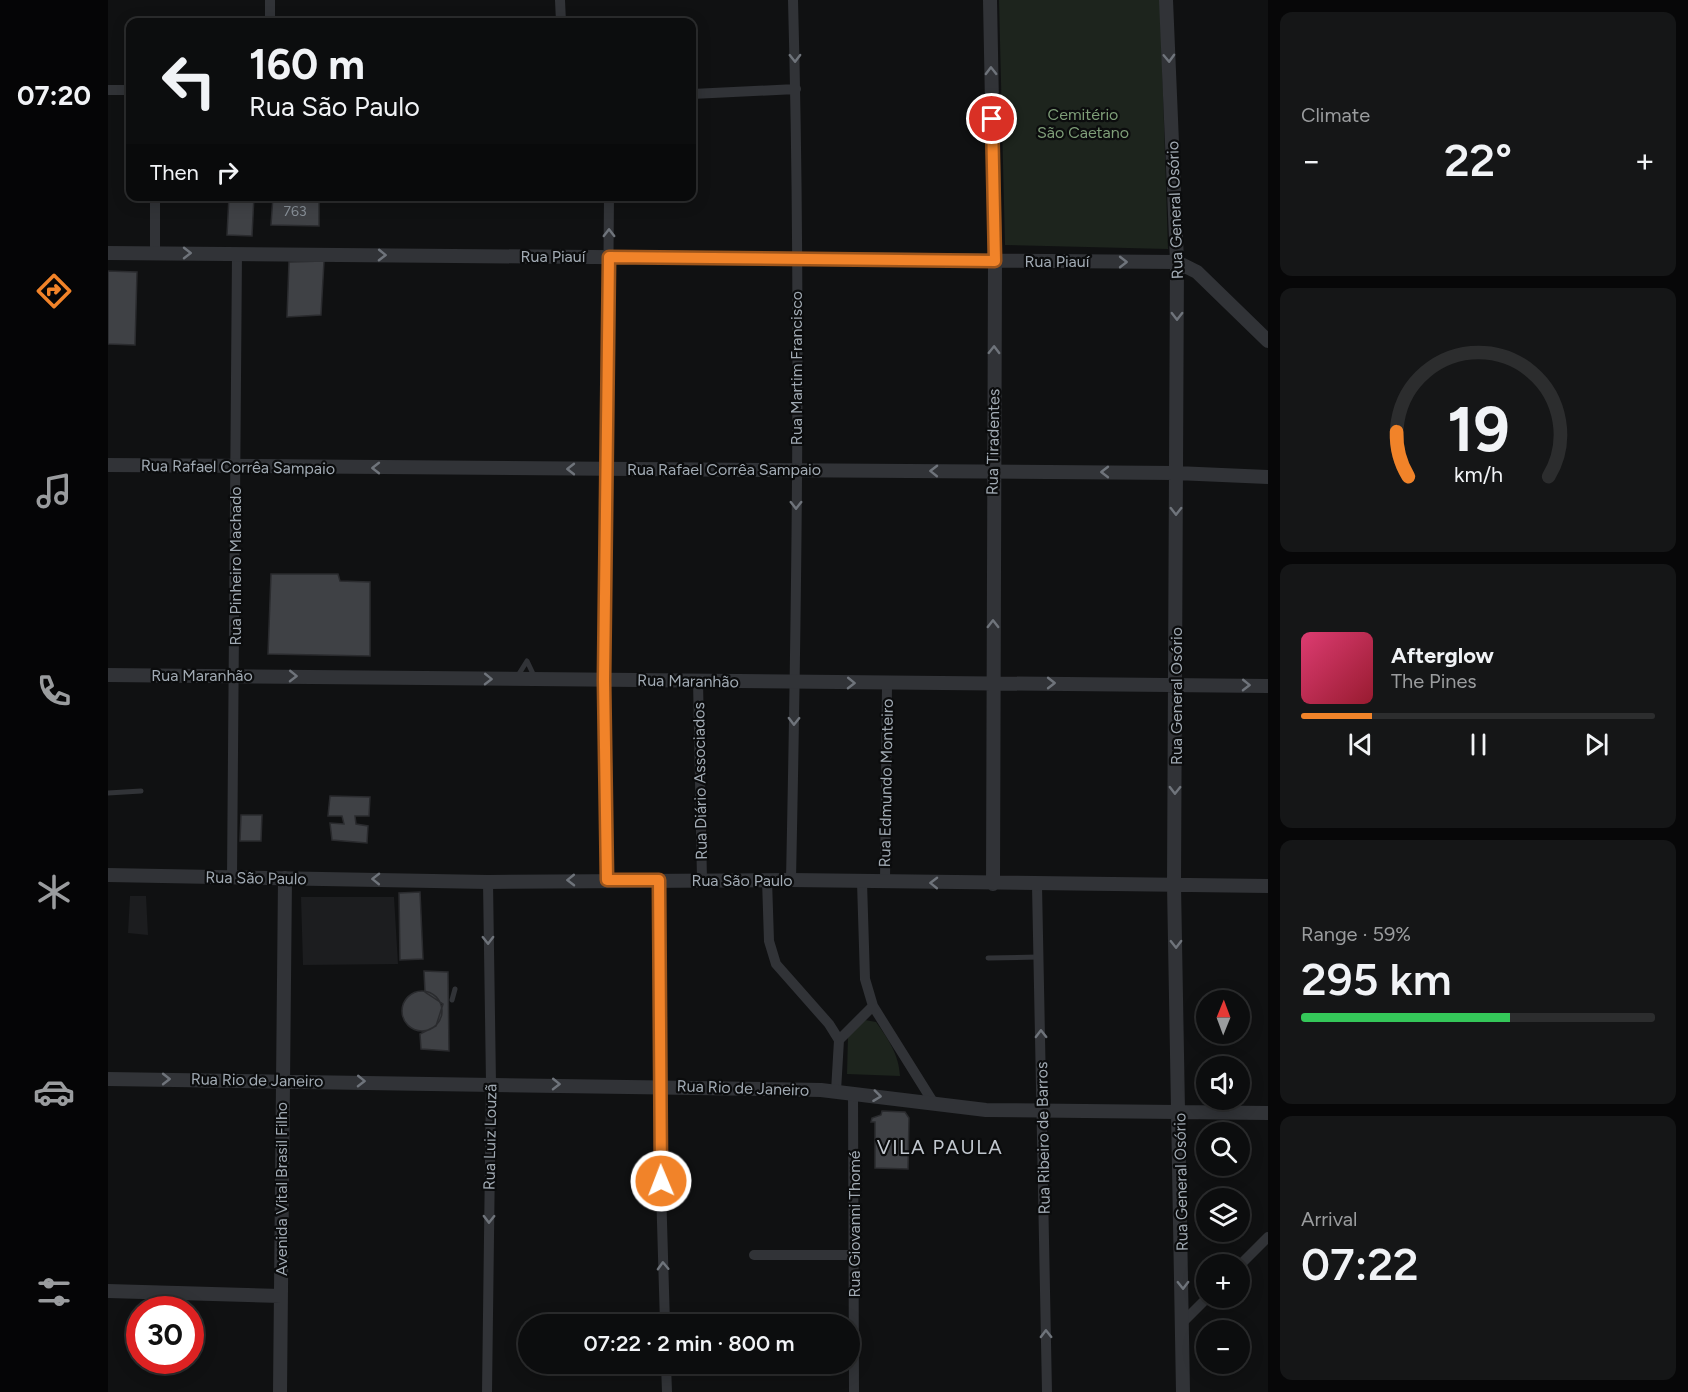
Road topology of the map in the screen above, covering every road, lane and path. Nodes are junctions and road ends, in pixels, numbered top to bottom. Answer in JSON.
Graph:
{"nodes":[{"id":1,"x":270,"y":0,"type":"edge"},
{"id":2,"x":560,"y":0,"type":"edge"},
{"id":3,"x":793,"y":0,"type":"edge"},
{"id":4,"x":990,"y":0,"type":"edge"},
{"id":5,"x":1166,"y":0,"type":"edge"},
{"id":6,"x":270,"y":18,"type":"edge"},
{"id":7,"x":561,"y":18,"type":"edge"},
{"id":8,"x":796,"y":89,"type":"junction"},
{"id":9,"x":108,"y":90,"type":"edge"},
{"id":10,"x":126,"y":90,"type":"edge"},
{"id":11,"x":696,"y":94,"type":"edge"},
{"id":12,"x":155,"y":201,"type":"edge"},
{"id":13,"x":609,"y":201,"type":"edge"},
{"id":14,"x":108,"y":253,"type":"edge"},
{"id":15,"x":155,"y":253,"type":"junction"},
{"id":16,"x":237,"y":253,"type":"junction"},
{"id":17,"x":609,"y":257,"type":"junction"},
{"id":18,"x":797,"y":258,"type":"junction"},
{"id":19,"x":995,"y":261,"type":"junction"},
{"id":20,"x":1177,"y":262,"type":"junction"},
{"id":21,"x":1268,"y":341,"type":"edge"},
{"id":22,"x":108,"y":465,"type":"edge"},
{"id":23,"x":235,"y":467,"type":"junction"},
{"id":24,"x":608,"y":469,"type":"junction"},
{"id":25,"x":796,"y":470,"type":"junction"},
{"id":26,"x":993,"y":472,"type":"junction"},
{"id":27,"x":1176,"y":473,"type":"junction"},
{"id":28,"x":1268,"y":477,"type":"edge"},
{"id":29,"x":108,"y":675,"type":"edge"},
{"id":30,"x":234,"y":675,"type":"junction"},
{"id":31,"x":604,"y":680,"type":"junction"},
{"id":32,"x":698,"y":681,"type":"junction"},
{"id":33,"x":795,"y":682,"type":"junction"},
{"id":34,"x":993,"y":682,"type":"junction"},
{"id":35,"x":887,"y":684,"type":"junction"},
{"id":36,"x":1176,"y":684,"type":"junction"},
{"id":37,"x":1268,"y":686,"type":"edge"},
{"id":38,"x":141,"y":791,"type":"dead end"},
{"id":39,"x":108,"y":793,"type":"edge"},
{"id":40,"x":108,"y":874,"type":"edge"},
{"id":41,"x":232,"y":878,"type":"junction"},
{"id":42,"x":285,"y":878,"type":"junction"},
{"id":43,"x":607,"y":880,"type":"junction"},
{"id":44,"x":659,"y":880,"type":"junction"},
{"id":45,"x":702,"y":880,"type":"junction"},
{"id":46,"x":767,"y":880,"type":"junction"},
{"id":47,"x":791,"y":880,"type":"junction"},
{"id":48,"x":488,"y":882,"type":"junction"},
{"id":49,"x":862,"y":882,"type":"junction"},
{"id":50,"x":885,"y":882,"type":"junction"},
{"id":51,"x":993,"y":884,"type":"junction"},
{"id":52,"x":1037,"y":885,"type":"junction"},
{"id":53,"x":1174,"y":885,"type":"junction"},
{"id":54,"x":1268,"y":886,"type":"edge"},
{"id":55,"x":1040,"y":957,"type":"junction"},
{"id":56,"x":988,"y":958,"type":"dead end"},
{"id":57,"x":455,"y":989,"type":"dead end"},
{"id":58,"x":452,"y":1000,"type":"dead end"},
{"id":59,"x":873,"y":1006,"type":"junction"},
{"id":60,"x":839,"y":1040,"type":"junction"},
{"id":61,"x":108,"y":1079,"type":"edge"},
{"id":62,"x":282,"y":1080,"type":"junction"},
{"id":63,"x":491,"y":1083,"type":"junction"},
{"id":64,"x":658,"y":1086,"type":"junction"},
{"id":65,"x":836,"y":1091,"type":"junction"},
{"id":66,"x":853,"y":1092,"type":"junction"},
{"id":67,"x":933,"y":1102,"type":"junction"},
{"id":68,"x":1043,"y":1112,"type":"junction"},
{"id":69,"x":1179,"y":1113,"type":"junction"},
{"id":70,"x":1268,"y":1113,"type":"edge"},
{"id":71,"x":1268,"y":1237,"type":"edge"},
{"id":72,"x":754,"y":1255,"type":"dead end"},
{"id":73,"x":855,"y":1255,"type":"junction"},
{"id":74,"x":1250,"y":1255,"type":"edge"},
{"id":75,"x":108,"y":1291,"type":"edge"},
{"id":76,"x":281,"y":1296,"type":"junction"},
{"id":77,"x":1197,"y":1308,"type":"edge"},
{"id":78,"x":665,"y":1314,"type":"edge"},
{"id":79,"x":1184,"y":1321,"type":"junction"},
{"id":80,"x":666,"y":1374,"type":"edge"},
{"id":81,"x":280,"y":1392,"type":"edge"},
{"id":82,"x":487,"y":1392,"type":"edge"},
{"id":83,"x":667,"y":1392,"type":"edge"},
{"id":84,"x":854,"y":1392,"type":"edge"},
{"id":85,"x":1047,"y":1392,"type":"edge"},
{"id":86,"x":1183,"y":1392,"type":"edge"}],
"edges":[{"from":1,"to":6,"type":"street"},
{"from":2,"to":7,"type":"street"},
{"from":3,"to":8,"type":"street","name":"Rua Martim Francisco","one_way":true},
{"from":19,"to":4,"type":"street","name":"Rua Tiradentes","one_way":true},
{"from":5,"to":20,"type":"street","name":"Rua General Osório","one_way":true},
{"from":8,"to":11,"type":"street"},
{"from":8,"to":18,"type":"street","name":"Rua Martim Francisco"},
{"from":9,"to":10,"type":"street"},
{"from":12,"to":15,"type":"street"},
{"from":17,"to":13,"type":"street","one_way":true},
{"from":14,"to":15,"type":"street","name":"Rua Piauí"},
{"from":15,"to":16,"type":"street","name":"Rua Piauí","one_way":true},
{"from":16,"to":17,"type":"street","name":"Rua Piauí","one_way":true},
{"from":16,"to":23,"type":"street","name":"Rua Pinheiro Machado"},
{"from":17,"to":18,"type":"street","name":"Rua Piauí"},
{"from":17,"to":24,"type":"street"},
{"from":18,"to":19,"type":"street","name":"Rua Piauí"},
{"from":18,"to":25,"type":"street","name":"Rua Martim Francisco"},
{"from":19,"to":20,"type":"street","name":"Rua Piauí","one_way":true},
{"from":26,"to":19,"type":"street","name":"Rua Tiradentes","one_way":true},
{"from":20,"to":21,"type":"street"},
{"from":20,"to":27,"type":"street","name":"Rua General Osório","one_way":true},
{"from":22,"to":23,"type":"street","name":"Rua Rafael Corrêa Sampaio"},
{"from":24,"to":23,"type":"street","name":"Rua Rafael Corrêa Sampaio","one_way":true},
{"from":23,"to":30,"type":"street","name":"Rua Pinheiro Machado"},
{"from":24,"to":25,"type":"street","name":"Rua Rafael Corrêa Sampaio"},
{"from":24,"to":31,"type":"street"},
{"from":26,"to":25,"type":"street","name":"Rua Rafael Corrêa Sampaio","one_way":true},
{"from":25,"to":33,"type":"street","name":"Rua Martim Francisco","one_way":true},
{"from":27,"to":26,"type":"street","name":"Rua Rafael Corrêa Sampaio","one_way":true},
{"from":34,"to":26,"type":"street","name":"Rua Tiradentes","one_way":true},
{"from":27,"to":28,"type":"street","name":"Rua Rafael Corrêa Sampaio"},
{"from":27,"to":36,"type":"street","name":"Rua General Osório","one_way":true},
{"from":29,"to":30,"type":"street","name":"Rua Maranhão"},
{"from":30,"to":31,"type":"street","name":"Rua Maranhão","one_way":true},
{"from":30,"to":41,"type":"street","name":"Rua Pinheiro Machado"},
{"from":31,"to":32,"type":"street","name":"Rua Maranhão"},
{"from":31,"to":43,"type":"street"},
{"from":32,"to":33,"type":"street","name":"Rua Maranhão"},
{"from":32,"to":45,"type":"street","name":"Rua Diário Associados"},
{"from":33,"to":35,"type":"street","name":"Rua Maranhão","one_way":true},
{"from":33,"to":47,"type":"street","name":"Rua Martim Francisco","one_way":true},
{"from":34,"to":35,"type":"street","name":"Rua Maranhão"},
{"from":34,"to":36,"type":"street","name":"Rua Maranhão","one_way":true},
{"from":34,"to":51,"type":"street","name":"Rua Tiradentes"},
{"from":35,"to":50,"type":"street","name":"Rua Edmundo Monteiro"},
{"from":36,"to":37,"type":"street","name":"Rua Maranhão","one_way":true},
{"from":36,"to":53,"type":"street","name":"Rua General Osório","one_way":true},
{"from":38,"to":39,"type":"lane"},
{"from":40,"to":41,"type":"street","name":"Rua São Paulo"},
{"from":41,"to":42,"type":"street","name":"Rua São Paulo"},
{"from":48,"to":42,"type":"street","name":"Rua São Paulo","one_way":true},
{"from":42,"to":62,"type":"street","name":"Avenida Vital Brasil Filho"},
{"from":43,"to":44,"type":"street","name":"Rua São Paulo"},
{"from":43,"to":48,"type":"street","name":"Rua São Paulo","one_way":true},
{"from":44,"to":45,"type":"street","name":"Rua São Paulo"},
{"from":44,"to":64,"type":"street"},
{"from":45,"to":46,"type":"street","name":"Rua São Paulo"},
{"from":46,"to":47,"type":"street","name":"Rua São Paulo"},
{"from":46,"to":60,"type":"street"},
{"from":47,"to":49,"type":"street","name":"Rua São Paulo"},
{"from":48,"to":63,"type":"street","name":"Rua Luiz Louzã","one_way":true},
{"from":49,"to":50,"type":"street","name":"Rua São Paulo"},
{"from":49,"to":59,"type":"street"},
{"from":51,"to":50,"type":"street","name":"Rua São Paulo","one_way":true},
{"from":51,"to":52,"type":"street","name":"Rua São Paulo"},
{"from":52,"to":53,"type":"street","name":"Rua São Paulo"},
{"from":52,"to":55,"type":"street","name":"Rua Ribeiro de Barros"},
{"from":53,"to":54,"type":"street","name":"Rua São Paulo"},
{"from":53,"to":69,"type":"street","name":"Rua General Osório","one_way":true},
{"from":55,"to":56,"type":"lane"},
{"from":68,"to":55,"type":"street","name":"Rua Ribeiro de Barros","one_way":true},
{"from":57,"to":58,"type":"lane"},
{"from":59,"to":60,"type":"street"},
{"from":59,"to":67,"type":"street"},
{"from":60,"to":65,"type":"street"},
{"from":61,"to":62,"type":"street","name":"Rua Rio de Janeiro","one_way":true},
{"from":62,"to":63,"type":"street","name":"Rua Rio de Janeiro","one_way":true},
{"from":62,"to":76,"type":"street","name":"Avenida Vital Brasil Filho"},
{"from":63,"to":64,"type":"street","name":"Rua Rio de Janeiro","one_way":true},
{"from":63,"to":82,"type":"street","name":"Rua Luiz Louzã","one_way":true},
{"from":64,"to":65,"type":"street","name":"Rua Rio de Janeiro"},
{"from":78,"to":64,"type":"street","one_way":true},
{"from":65,"to":66,"type":"street","name":"Rua Rio de Janeiro"},
{"from":66,"to":67,"type":"street","name":"Rua Rio de Janeiro","one_way":true},
{"from":66,"to":73,"type":"street","name":"Rua Giovanni Thomé"},
{"from":67,"to":68,"type":"street","name":"Rua Rio de Janeiro"},
{"from":68,"to":69,"type":"street","name":"Rua Rio de Janeiro"},
{"from":85,"to":68,"type":"street","name":"Rua Ribeiro de Barros","one_way":true},
{"from":69,"to":70,"type":"street","name":"Rua Rio de Janeiro"},
{"from":69,"to":79,"type":"street","name":"Rua General Osório","one_way":true},
{"from":71,"to":74,"type":"street"},
{"from":72,"to":73,"type":"street"},
{"from":73,"to":84,"type":"street","name":"Rua Giovanni Thomé"},
{"from":75,"to":76,"type":"street"},
{"from":76,"to":81,"type":"street","name":"Avenida Vital Brasil Filho"},
{"from":77,"to":79,"type":"street"},
{"from":79,"to":86,"type":"street","name":"Rua General Osório"},
{"from":80,"to":83,"type":"street"}]}
